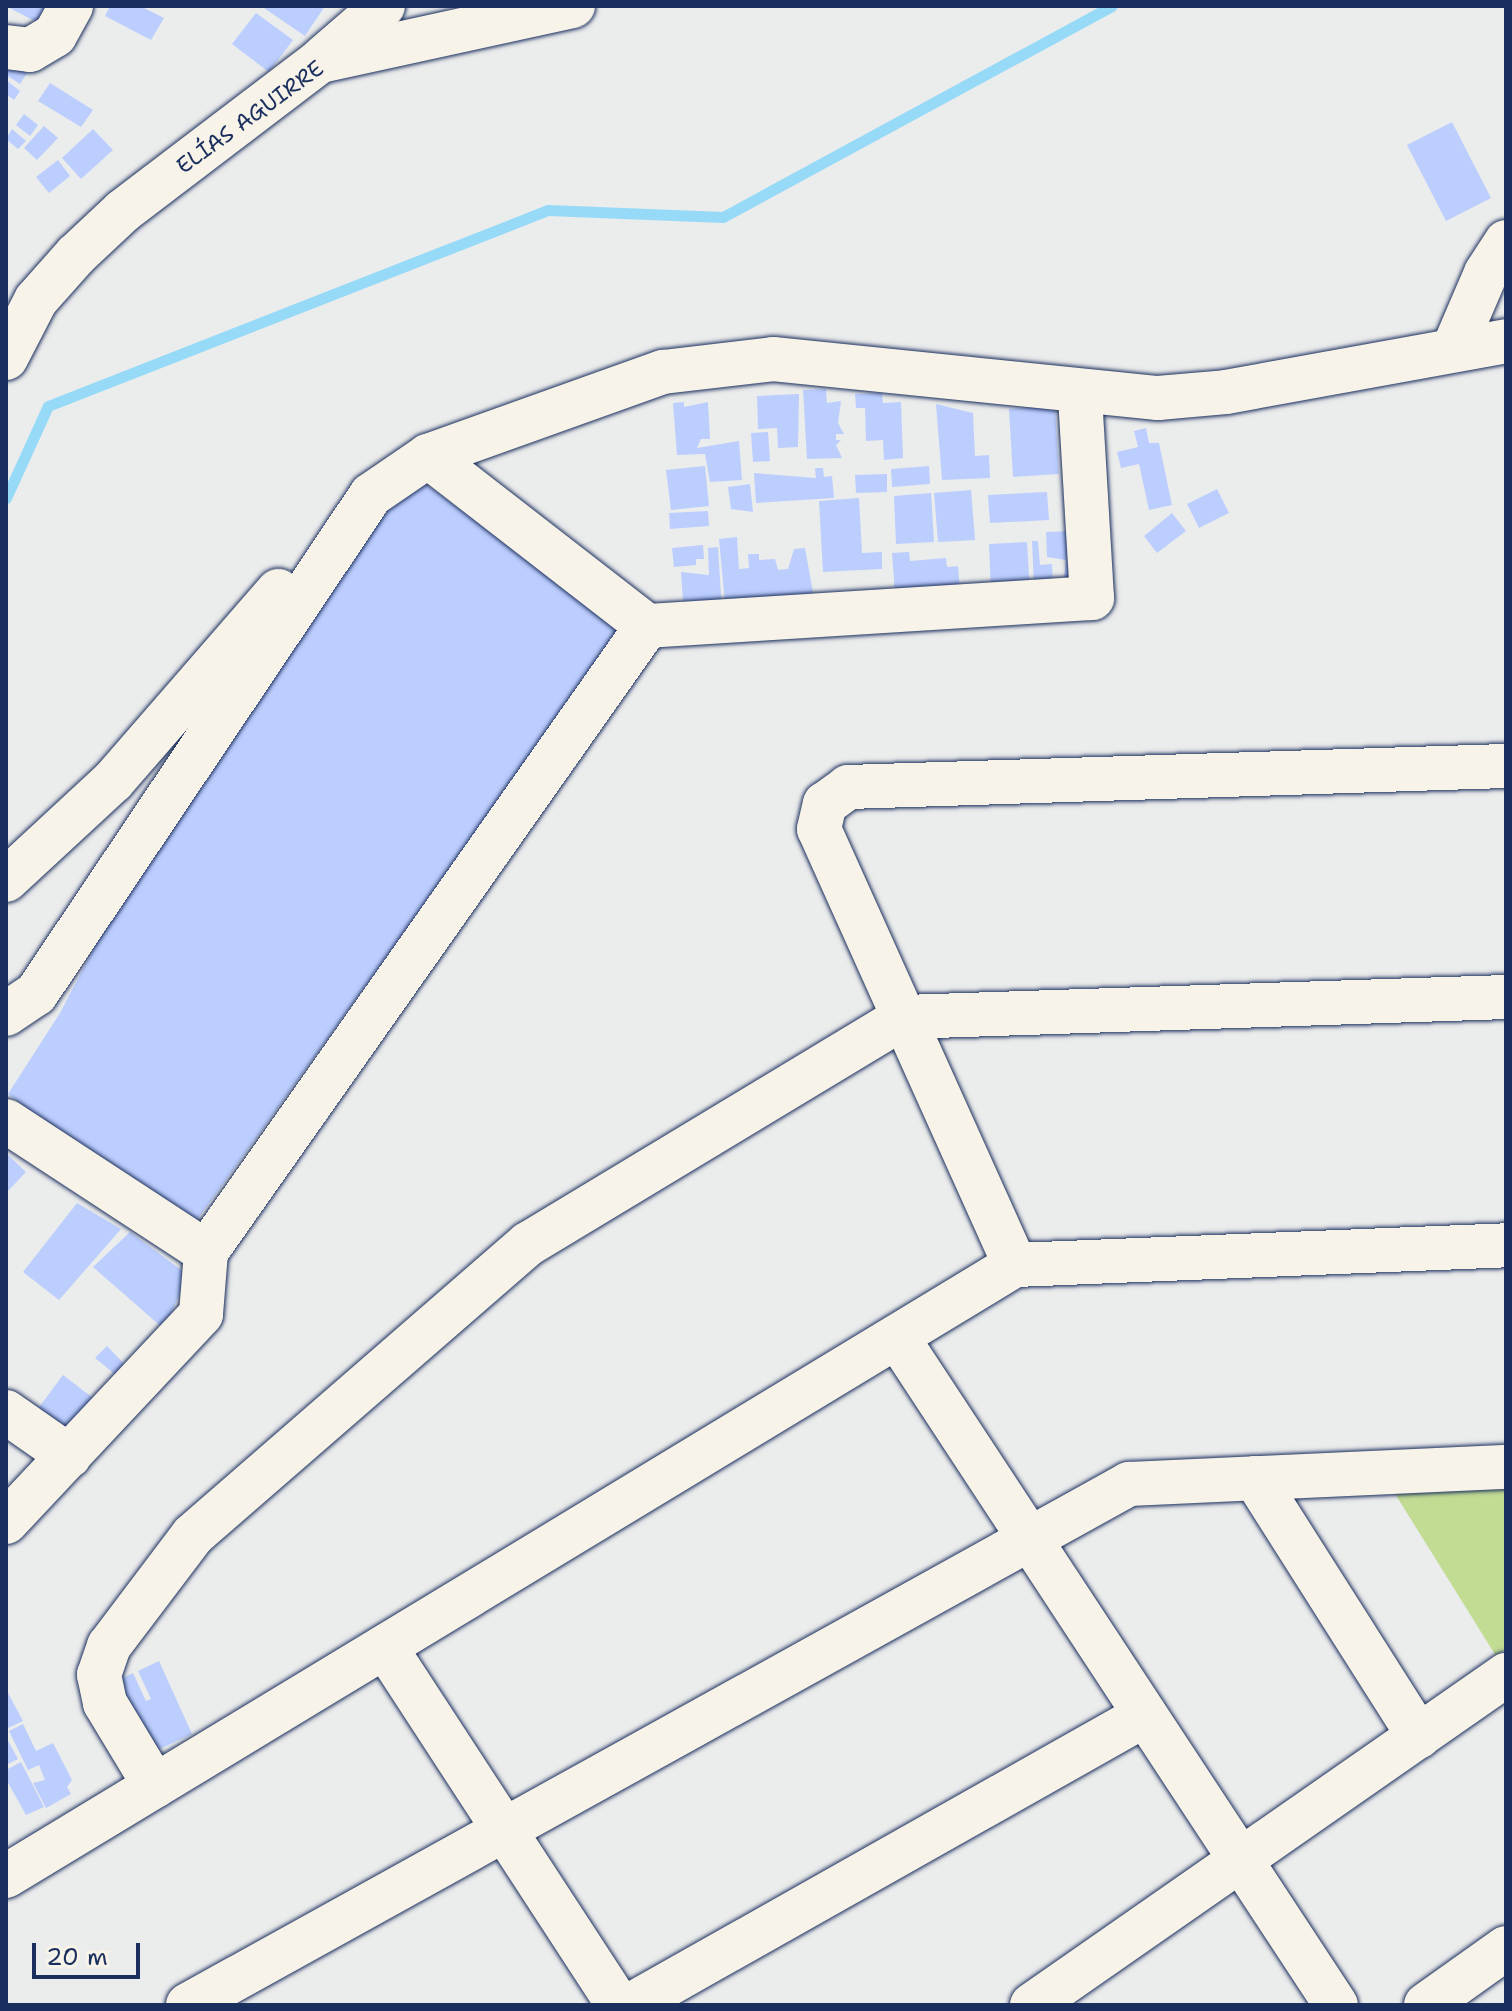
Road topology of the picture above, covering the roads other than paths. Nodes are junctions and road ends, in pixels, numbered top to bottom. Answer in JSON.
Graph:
{"nodes":[{"id":1,"x":71,"y":6,"type":"edge"},
{"id":2,"x":383,"y":6,"type":"edge"},
{"id":3,"x":573,"y":6,"type":"edge"},
{"id":4,"x":505,"y":13,"type":"edge"},
{"id":5,"x":18,"y":49,"type":"edge"},
{"id":6,"x":320,"y":61,"type":"junction"},
{"id":7,"x":1506,"y":242,"type":"edge"},
{"id":8,"x":1506,"y":341,"type":"edge"},
{"id":9,"x":1453,"y":350,"type":"junction"},
{"id":10,"x":6,"y":358,"type":"edge"},
{"id":11,"x":1080,"y":394,"type":"junction"},
{"id":12,"x":428,"y":456,"type":"junction"},
{"id":13,"x":371,"y":495,"type":"junction"},
{"id":14,"x":647,"y":626,"type":"junction"},
{"id":15,"x":1500,"y":761,"type":"edge"},
{"id":16,"x":6,"y":880,"type":"edge"},
{"id":17,"x":1506,"y":997,"type":"edge"},
{"id":18,"x":6,"y":1014,"type":"edge"},
{"id":19,"x":904,"y":1017,"type":"junction"},
{"id":20,"x":6,"y":1121,"type":"edge"},
{"id":21,"x":1506,"y":1245,"type":"edge"},
{"id":22,"x":206,"y":1252,"type":"junction"},
{"id":23,"x":1015,"y":1265,"type":"junction"},
{"id":24,"x":897,"y":1337,"type":"junction"},
{"id":25,"x":6,"y":1412,"type":"edge"},
{"id":26,"x":69,"y":1456,"type":"junction"},
{"id":27,"x":1506,"y":1467,"type":"edge"},
{"id":28,"x":1255,"y":1478,"type":"junction"},
{"id":29,"x":6,"y":1522,"type":"edge"},
{"id":30,"x":1029,"y":1539,"type":"junction"},
{"id":31,"x":385,"y":1647,"type":"junction"},
{"id":32,"x":1506,"y":1675,"type":"edge"},
{"id":33,"x":1145,"y":1715,"type":"junction"},
{"id":34,"x":1419,"y":1736,"type":"junction"},
{"id":35,"x":155,"y":1786,"type":"junction"},
{"id":36,"x":504,"y":1830,"type":"junction"},
{"id":37,"x":1241,"y":1860,"type":"junction"},
{"id":38,"x":6,"y":1876,"type":"edge"},
{"id":39,"x":1506,"y":1948,"type":"edge"},
{"id":40,"x":188,"y":2005,"type":"edge"},
{"id":41,"x":618,"y":2005,"type":"edge"},
{"id":42,"x":631,"y":2005,"type":"edge"},
{"id":43,"x":1032,"y":2005,"type":"edge"},
{"id":44,"x":1336,"y":2005,"type":"edge"},
{"id":45,"x":1426,"y":2005,"type":"edge"}],
"edges":[{"from":1,"to":5,"type":"street"},
{"from":2,"to":6,"type":"street"},
{"from":3,"to":4,"type":"street","name":"ELÍAS AGUIRRE"},
{"from":4,"to":6,"type":"street","name":"ELÍAS AGUIRRE"},
{"from":6,"to":10,"type":"street","name":"ELÍAS AGUIRRE"},
{"from":7,"to":9,"type":"street"},
{"from":8,"to":9,"type":"street"},
{"from":9,"to":11,"type":"street"},
{"from":11,"to":12,"type":"street"},
{"from":11,"to":14,"type":"street"},
{"from":12,"to":13,"type":"street"},
{"from":12,"to":14,"type":"street"},
{"from":13,"to":16,"type":"street"},
{"from":13,"to":18,"type":"street"},
{"from":14,"to":22,"type":"street"},
{"from":15,"to":19,"type":"street"},
{"from":17,"to":19,"type":"street"},
{"from":19,"to":23,"type":"street"},
{"from":19,"to":35,"type":"street"},
{"from":20,"to":22,"type":"street"},
{"from":21,"to":23,"type":"street"},
{"from":22,"to":26,"type":"street"},
{"from":23,"to":24,"type":"street"},
{"from":24,"to":30,"type":"street"},
{"from":24,"to":31,"type":"street"},
{"from":25,"to":26,"type":"street"},
{"from":26,"to":29,"type":"street"},
{"from":27,"to":28,"type":"street"},
{"from":28,"to":30,"type":"street"},
{"from":28,"to":34,"type":"street"},
{"from":30,"to":33,"type":"street"},
{"from":30,"to":36,"type":"street"},
{"from":31,"to":35,"type":"street"},
{"from":31,"to":36,"type":"street"},
{"from":32,"to":34,"type":"street"},
{"from":33,"to":37,"type":"street"},
{"from":33,"to":42,"type":"street"},
{"from":34,"to":37,"type":"street"},
{"from":35,"to":38,"type":"street"},
{"from":36,"to":40,"type":"street"},
{"from":36,"to":41,"type":"street"},
{"from":37,"to":43,"type":"street"},
{"from":37,"to":44,"type":"street"},
{"from":39,"to":45,"type":"street"}]}
